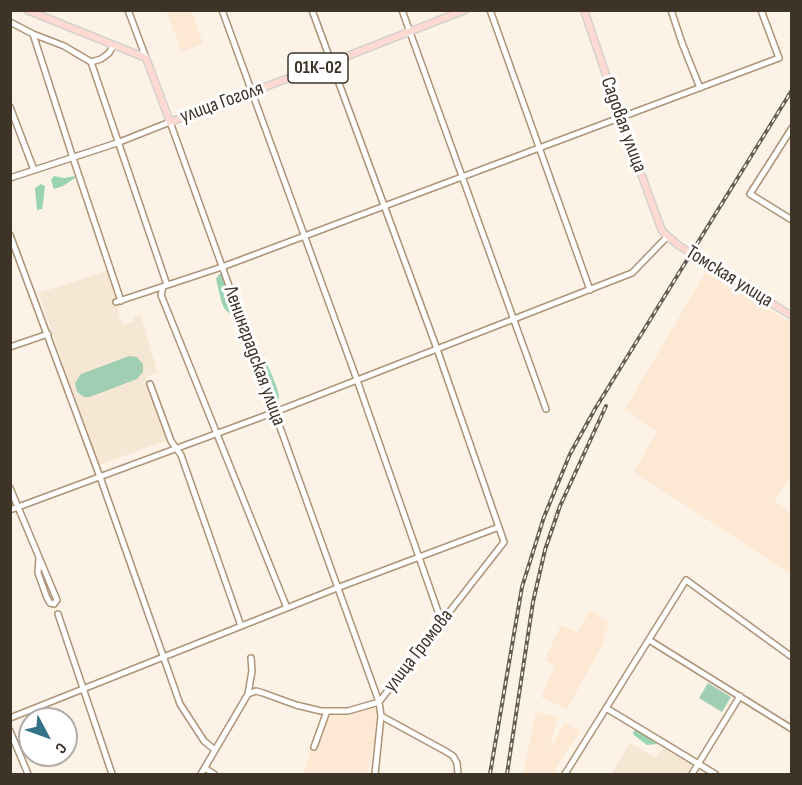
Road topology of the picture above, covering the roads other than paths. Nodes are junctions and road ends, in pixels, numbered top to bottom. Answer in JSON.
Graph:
{"nodes":[{"id":1,"x":27,"y":10,"type":"edge"},
{"id":2,"x":128,"y":10,"type":"edge"},
{"id":3,"x":222,"y":10,"type":"edge"},
{"id":4,"x":312,"y":10,"type":"edge"},
{"id":5,"x":402,"y":10,"type":"edge"},
{"id":6,"x":465,"y":10,"type":"edge"},
{"id":7,"x":490,"y":10,"type":"edge"},
{"id":8,"x":584,"y":10,"type":"edge"},
{"id":9,"x":670,"y":10,"type":"edge"},
{"id":10,"x":761,"y":10,"type":"edge"},
{"id":11,"x":10,"y":22,"type":"edge"},
{"id":12,"x":410,"y":33,"type":"junction"},
{"id":13,"x":33,"y":34,"type":"junction"},
{"id":14,"x":113,"y":46,"type":"junction"},
{"id":15,"x":146,"y":58,"type":"junction"},
{"id":16,"x":91,"y":62,"type":"junction"},
{"id":17,"x":332,"y":62,"type":"junction"},
{"id":18,"x":700,"y":88,"type":"junction"},
{"id":19,"x":251,"y":93,"type":"junction"},
{"id":20,"x":10,"y":107,"type":"edge"},
{"id":21,"x":620,"y":116,"type":"junction"},
{"id":22,"x":170,"y":122,"type":"junction"},
{"id":23,"x":792,"y":128,"type":"edge"},
{"id":24,"x":117,"y":143,"type":"junction"},
{"id":25,"x":538,"y":147,"type":"junction"},
{"id":26,"x":73,"y":158,"type":"junction"},
{"id":27,"x":34,"y":170,"type":"junction"},
{"id":28,"x":463,"y":176,"type":"junction"},
{"id":29,"x":10,"y":178,"type":"edge"},
{"id":30,"x":385,"y":206,"type":"junction"},
{"id":31,"x":792,"y":220,"type":"edge"},
{"id":32,"x":10,"y":235,"type":"edge"},
{"id":33,"x":304,"y":236,"type":"junction"},
{"id":34,"x":667,"y":237,"type":"junction"},
{"id":35,"x":222,"y":267,"type":"junction"},
{"id":36,"x":165,"y":286,"type":"junction"},
{"id":37,"x":590,"y":290,"type":"junction"},
{"id":38,"x":792,"y":316,"type":"edge"},
{"id":39,"x":514,"y":319,"type":"junction"},
{"id":40,"x":48,"y":334,"type":"junction"},
{"id":41,"x":10,"y":346,"type":"edge"},
{"id":42,"x":437,"y":349,"type":"junction"},
{"id":43,"x":357,"y":380,"type":"junction"},
{"id":44,"x":150,"y":384,"type":"dead end"},
{"id":45,"x":546,"y":409,"type":"dead end"},
{"id":46,"x":274,"y":412,"type":"junction"},
{"id":47,"x":218,"y":433,"type":"junction"},
{"id":48,"x":175,"y":449,"type":"junction"},
{"id":49,"x":100,"y":477,"type":"junction"},
{"id":50,"x":10,"y":488,"type":"edge"},
{"id":51,"x":18,"y":508,"type":"junction"},
{"id":52,"x":10,"y":510,"type":"edge"},
{"id":53,"x":499,"y":527,"type":"junction"},
{"id":54,"x":418,"y":557,"type":"junction"},
{"id":55,"x":39,"y":558,"type":"junction"},
{"id":56,"x":337,"y":588,"type":"junction"},
{"id":57,"x":287,"y":608,"type":"junction"},
{"id":58,"x":58,"y":614,"type":"dead end"},
{"id":59,"x":442,"y":623,"type":"junction"},
{"id":60,"x":241,"y":626,"type":"junction"},
{"id":61,"x":649,"y":640,"type":"junction"},
{"id":62,"x":163,"y":657,"type":"junction"},
{"id":63,"x":792,"y":657,"type":"edge"},
{"id":64,"x":251,"y":658,"type":"dead end"},
{"id":65,"x":84,"y":689,"type":"junction"},
{"id":66,"x":248,"y":694,"type":"junction"},
{"id":67,"x":740,"y":696,"type":"junction"},
{"id":68,"x":379,"y":702,"type":"junction"},
{"id":69,"x":606,"y":708,"type":"junction"},
{"id":70,"x":327,"y":711,"type":"junction"},
{"id":71,"x":381,"y":716,"type":"junction"},
{"id":72,"x":10,"y":718,"type":"edge"},
{"id":73,"x":792,"y":729,"type":"edge"},
{"id":74,"x":10,"y":731,"type":"edge"},
{"id":75,"x":314,"y":747,"type":"dead end"},
{"id":76,"x":215,"y":750,"type":"junction"},
{"id":77,"x":698,"y":764,"type":"junction"},
{"id":78,"x":205,"y":768,"type":"junction"},
{"id":79,"x":28,"y":774,"type":"edge"},
{"id":80,"x":112,"y":774,"type":"edge"},
{"id":81,"x":201,"y":774,"type":"edge"},
{"id":82,"x":213,"y":774,"type":"edge"},
{"id":83,"x":375,"y":774,"type":"edge"},
{"id":84,"x":458,"y":774,"type":"edge"},
{"id":85,"x":565,"y":774,"type":"edge"},
{"id":86,"x":692,"y":774,"type":"edge"},
{"id":87,"x":715,"y":774,"type":"edge"}],
"edges":[{"from":1,"to":14,"type":"main road"},
{"from":2,"to":15,"type":"street","name":"Ленинградская улица"},
{"from":3,"to":19,"type":"street"},
{"from":4,"to":17,"type":"street"},
{"from":5,"to":12,"type":"street"},
{"from":6,"to":12,"type":"main road","name":"улица Гоголя","number":"01К-02"},
{"from":7,"to":25,"type":"street"},
{"from":8,"to":21,"type":"main road","name":"Садовая улица"},
{"from":9,"to":18,"type":"street"},
{"from":10,"to":18,"type":"street"},
{"from":11,"to":13,"type":"street"},
{"from":12,"to":17,"type":"main road","name":"улица Гоголя","number":"01К-02"},
{"from":12,"to":28,"type":"street"},
{"from":13,"to":16,"type":"street"},
{"from":13,"to":26,"type":"street"},
{"from":14,"to":15,"type":"main road"},
{"from":14,"to":16,"type":"street"},
{"from":15,"to":22,"type":"main road","name":"Ленинградская улица"},
{"from":16,"to":24,"type":"street"},
{"from":17,"to":19,"type":"main road","name":"улица Гоголя","number":"01К-02"},
{"from":17,"to":30,"type":"street"},
{"from":18,"to":21,"type":"street"},
{"from":19,"to":22,"type":"main road","name":"улица Гоголя","number":"01К-02"},
{"from":19,"to":33,"type":"street"},
{"from":20,"to":27,"type":"street"},
{"from":21,"to":25,"type":"street"},
{"from":21,"to":34,"type":"main road","name":"Садовая улица"},
{"from":22,"to":24,"type":"street","name":"улица Гоголя"},
{"from":22,"to":35,"type":"street","name":"Ленинградская улица"},
{"from":23,"to":31,"type":"street"},
{"from":24,"to":26,"type":"street","name":"улица Гоголя"},
{"from":24,"to":36,"type":"street"},
{"from":25,"to":28,"type":"street"},
{"from":25,"to":37,"type":"street"},
{"from":26,"to":27,"type":"street","name":"улица Гоголя"},
{"from":26,"to":36,"type":"street"},
{"from":27,"to":29,"type":"street","name":"улица Гоголя"},
{"from":28,"to":30,"type":"street"},
{"from":28,"to":39,"type":"street"},
{"from":30,"to":33,"type":"street"},
{"from":30,"to":42,"type":"street"},
{"from":32,"to":40,"type":"street"},
{"from":33,"to":35,"type":"street"},
{"from":33,"to":43,"type":"street"},
{"from":34,"to":37,"type":"street"},
{"from":34,"to":38,"type":"main road","name":"Томская улица"},
{"from":35,"to":36,"type":"street"},
{"from":35,"to":46,"type":"street","name":"Ленинградская улица"},
{"from":36,"to":47,"type":"street"},
{"from":37,"to":39,"type":"street"},
{"from":39,"to":42,"type":"street"},
{"from":39,"to":45,"type":"street"},
{"from":40,"to":41,"type":"street"},
{"from":40,"to":49,"type":"street"},
{"from":42,"to":43,"type":"street"},
{"from":42,"to":53,"type":"street"},
{"from":43,"to":46,"type":"street"},
{"from":43,"to":54,"type":"street"},
{"from":44,"to":48,"type":"street"},
{"from":46,"to":47,"type":"street"},
{"from":46,"to":56,"type":"street","name":"Ленинградская улица"},
{"from":47,"to":48,"type":"street"},
{"from":47,"to":57,"type":"street"},
{"from":48,"to":49,"type":"street"},
{"from":48,"to":60,"type":"street"},
{"from":49,"to":51,"type":"street"},
{"from":49,"to":62,"type":"street"},
{"from":50,"to":51,"type":"street"},
{"from":51,"to":52,"type":"street"},
{"from":51,"to":55,"type":"street"},
{"from":53,"to":54,"type":"street"},
{"from":53,"to":59,"type":"street","name":"улица Громова"},
{"from":54,"to":56,"type":"street"},
{"from":54,"to":59,"type":"street"},
{"from":55,"to":55,"type":"street"},
{"from":56,"to":57,"type":"street"},
{"from":56,"to":68,"type":"street","name":"Ленинградская улица"},
{"from":57,"to":60,"type":"street"},
{"from":58,"to":65,"type":"street"},
{"from":59,"to":68,"type":"street","name":"улица Громова"},
{"from":60,"to":62,"type":"street"},
{"from":61,"to":63,"type":"street"},
{"from":61,"to":67,"type":"street"},
{"from":61,"to":69,"type":"street"},
{"from":62,"to":65,"type":"street"},
{"from":62,"to":76,"type":"street"},
{"from":64,"to":66,"type":"street"},
{"from":65,"to":72,"type":"street"},
{"from":65,"to":80,"type":"street"},
{"from":66,"to":70,"type":"street"},
{"from":66,"to":76,"type":"street"},
{"from":67,"to":73,"type":"street"},
{"from":67,"to":77,"type":"street"},
{"from":68,"to":70,"type":"street"},
{"from":68,"to":71,"type":"street","name":"улица Громова"},
{"from":69,"to":77,"type":"street"},
{"from":69,"to":85,"type":"street"},
{"from":70,"to":75,"type":"street"},
{"from":71,"to":83,"type":"street","name":"улица Громова"},
{"from":71,"to":84,"type":"street"},
{"from":74,"to":79,"type":"street"},
{"from":76,"to":78,"type":"street"},
{"from":77,"to":86,"type":"street"},
{"from":77,"to":87,"type":"street"},
{"from":78,"to":81,"type":"street"},
{"from":78,"to":82,"type":"street"}]}
